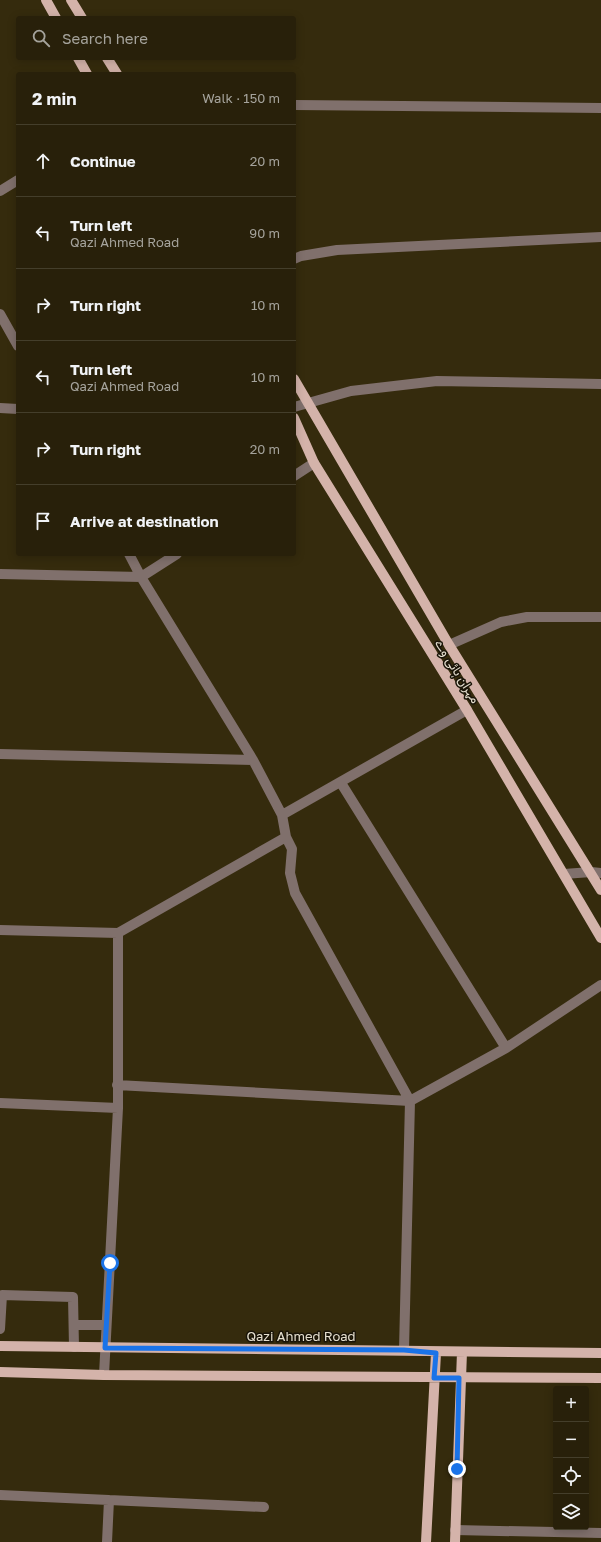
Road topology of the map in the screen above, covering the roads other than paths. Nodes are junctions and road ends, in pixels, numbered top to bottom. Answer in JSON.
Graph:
{"nodes":[{"id":1,"x":46,"y":0,"type":"edge"},
{"id":2,"x":71,"y":0,"type":"edge"},
{"id":3,"x":55,"y":16,"type":"edge"},
{"id":4,"x":81,"y":16,"type":"edge"},
{"id":5,"x":79,"y":60,"type":"edge"},
{"id":6,"x":108,"y":60,"type":"edge"},
{"id":7,"x":86,"y":72,"type":"edge"},
{"id":8,"x":116,"y":72,"type":"edge"},
{"id":9,"x":296,"y":105,"type":"edge"},
{"id":10,"x":601,"y":108,"type":"edge"},
{"id":11,"x":16,"y":181,"type":"edge"},
{"id":12,"x":0,"y":191,"type":"edge"},
{"id":13,"x":601,"y":237,"type":"edge"},
{"id":14,"x":296,"y":258,"type":"edge"},
{"id":15,"x":0,"y":314,"type":"edge"},
{"id":16,"x":16,"y":342,"type":"edge"},
{"id":17,"x":296,"y":382,"type":"edge"},
{"id":18,"x":601,"y":384,"type":"edge"},
{"id":19,"x":308,"y":403,"type":"junction"},
{"id":20,"x":296,"y":406,"type":"edge"},
{"id":21,"x":0,"y":408,"type":"edge"},
{"id":22,"x":16,"y":409,"type":"edge"},
{"id":23,"x":296,"y":422,"type":"edge"},
{"id":24,"x":314,"y":463,"type":"junction"},
{"id":25,"x":296,"y":475,"type":"edge"},
{"id":26,"x":130,"y":556,"type":"edge"},
{"id":27,"x":174,"y":556,"type":"edge"},
{"id":28,"x":0,"y":574,"type":"edge"},
{"id":29,"x":141,"y":578,"type":"junction"},
{"id":30,"x":601,"y":616,"type":"edge"},
{"id":31,"x":449,"y":645,"type":"junction"},
{"id":32,"x":467,"y":710,"type":"junction"},
{"id":33,"x":0,"y":754,"type":"edge"},
{"id":34,"x":253,"y":760,"type":"junction"},
{"id":35,"x":342,"y":783,"type":"junction"},
{"id":36,"x":282,"y":815,"type":"junction"},
{"id":37,"x":286,"y":837,"type":"junction"},
{"id":38,"x":596,"y":872,"type":"edge"},
{"id":39,"x":564,"y":874,"type":"junction"},
{"id":40,"x":601,"y":890,"type":"edge"},
{"id":41,"x":0,"y":930,"type":"edge"},
{"id":42,"x":118,"y":933,"type":"junction"},
{"id":43,"x":601,"y":938,"type":"edge"},
{"id":44,"x":601,"y":985,"type":"edge"},
{"id":45,"x":506,"y":1048,"type":"junction"},
{"id":46,"x":117,"y":1085,"type":"junction"},
{"id":47,"x":410,"y":1101,"type":"junction"},
{"id":48,"x":0,"y":1103,"type":"edge"},
{"id":49,"x":118,"y":1108,"type":"junction"},
{"id":50,"x":74,"y":1324,"type":"junction"},
{"id":51,"x":106,"y":1325,"type":"junction"},
{"id":52,"x":0,"y":1329,"type":"edge"},
{"id":53,"x":0,"y":1346,"type":"edge"},
{"id":54,"x":74,"y":1347,"type":"junction"},
{"id":55,"x":105,"y":1348,"type":"junction"},
{"id":56,"x":404,"y":1350,"type":"junction"},
{"id":57,"x":462,"y":1352,"type":"junction"},
{"id":58,"x":436,"y":1353,"type":"junction"},
{"id":59,"x":601,"y":1353,"type":"edge"},
{"id":60,"x":0,"y":1372,"type":"edge"},
{"id":61,"x":104,"y":1375,"type":"junction"},
{"id":62,"x":434,"y":1378,"type":"junction"},
{"id":63,"x":459,"y":1378,"type":"junction"},
{"id":64,"x":601,"y":1378,"type":"edge"},
{"id":65,"x":0,"y":1495,"type":"edge"},
{"id":66,"x":109,"y":1500,"type":"junction"},
{"id":67,"x":264,"y":1507,"type":"dead end"},
{"id":68,"x":455,"y":1530,"type":"junction"},
{"id":69,"x":601,"y":1533,"type":"edge"},
{"id":70,"x":107,"y":1542,"type":"edge"},
{"id":71,"x":426,"y":1542,"type":"edge"},
{"id":72,"x":454,"y":1542,"type":"edge"}],
"edges":[{"from":1,"to":3,"type":"main road"},
{"from":2,"to":4,"type":"main road"},
{"from":5,"to":7,"type":"main road"},
{"from":6,"to":8,"type":"main road"},
{"from":9,"to":10,"type":"street"},
{"from":11,"to":12,"type":"street"},
{"from":13,"to":14,"type":"street"},
{"from":15,"to":16,"type":"street"},
{"from":17,"to":19,"type":"main road","name":"مہران ہائی وے"},
{"from":18,"to":19,"type":"street"},
{"from":19,"to":20,"type":"street"},
{"from":19,"to":31,"type":"main road","name":"مہران ہائی وے"},
{"from":21,"to":22,"type":"street"},
{"from":23,"to":24,"type":"main road","name":"مہران ہائی وے"},
{"from":24,"to":25,"type":"street"},
{"from":24,"to":32,"type":"main road","name":"مہران ہائی وے"},
{"from":26,"to":29,"type":"street"},
{"from":27,"to":29,"type":"street"},
{"from":28,"to":29,"type":"street"},
{"from":29,"to":34,"type":"street"},
{"from":30,"to":31,"type":"street"},
{"from":31,"to":38,"type":"main road","name":"مہران ہائی وے"},
{"from":32,"to":35,"type":"street"},
{"from":32,"to":39,"type":"main road","name":"مہران ہائی وے"},
{"from":33,"to":34,"type":"street"},
{"from":34,"to":36,"type":"street"},
{"from":35,"to":36,"type":"street"},
{"from":35,"to":45,"type":"street"},
{"from":36,"to":37,"type":"street"},
{"from":37,"to":42,"type":"street"},
{"from":37,"to":47,"type":"street"},
{"from":38,"to":39,"type":"street"},
{"from":38,"to":40,"type":"main road","name":"مہران ہائی وے"},
{"from":39,"to":43,"type":"main road","name":"مہران ہائی وے"},
{"from":41,"to":42,"type":"street"},
{"from":42,"to":46,"type":"street"},
{"from":44,"to":45,"type":"street"},
{"from":45,"to":47,"type":"street"},
{"from":46,"to":47,"type":"street"},
{"from":46,"to":49,"type":"street"},
{"from":47,"to":56,"type":"street"},
{"from":48,"to":49,"type":"street"},
{"from":49,"to":51,"type":"street"},
{"from":50,"to":51,"type":"street"},
{"from":50,"to":52,"type":"street"},
{"from":50,"to":54,"type":"street"},
{"from":51,"to":55,"type":"street"},
{"from":53,"to":54,"type":"main road","name":"Qazi Ahmed Road"},
{"from":54,"to":55,"type":"main road","name":"Qazi Ahmed Road"},
{"from":55,"to":56,"type":"main road","name":"Qazi Ahmed Road"},
{"from":55,"to":61,"type":"street"},
{"from":56,"to":58,"type":"main road","name":"Qazi Ahmed Road"},
{"from":57,"to":58,"type":"main road","name":"Qazi Ahmed Road"},
{"from":57,"to":59,"type":"main road","name":"Qazi Ahmed Road"},
{"from":57,"to":63,"type":"main road"},
{"from":58,"to":62,"type":"main road"},
{"from":60,"to":61,"type":"main road"},
{"from":61,"to":62,"type":"main road"},
{"from":62,"to":63,"type":"main road"},
{"from":62,"to":71,"type":"main road"},
{"from":63,"to":64,"type":"main road"},
{"from":63,"to":68,"type":"main road"},
{"from":65,"to":66,"type":"street"},
{"from":66,"to":67,"type":"street"},
{"from":66,"to":70,"type":"street"},
{"from":68,"to":69,"type":"street"},
{"from":68,"to":72,"type":"main road"}]}
